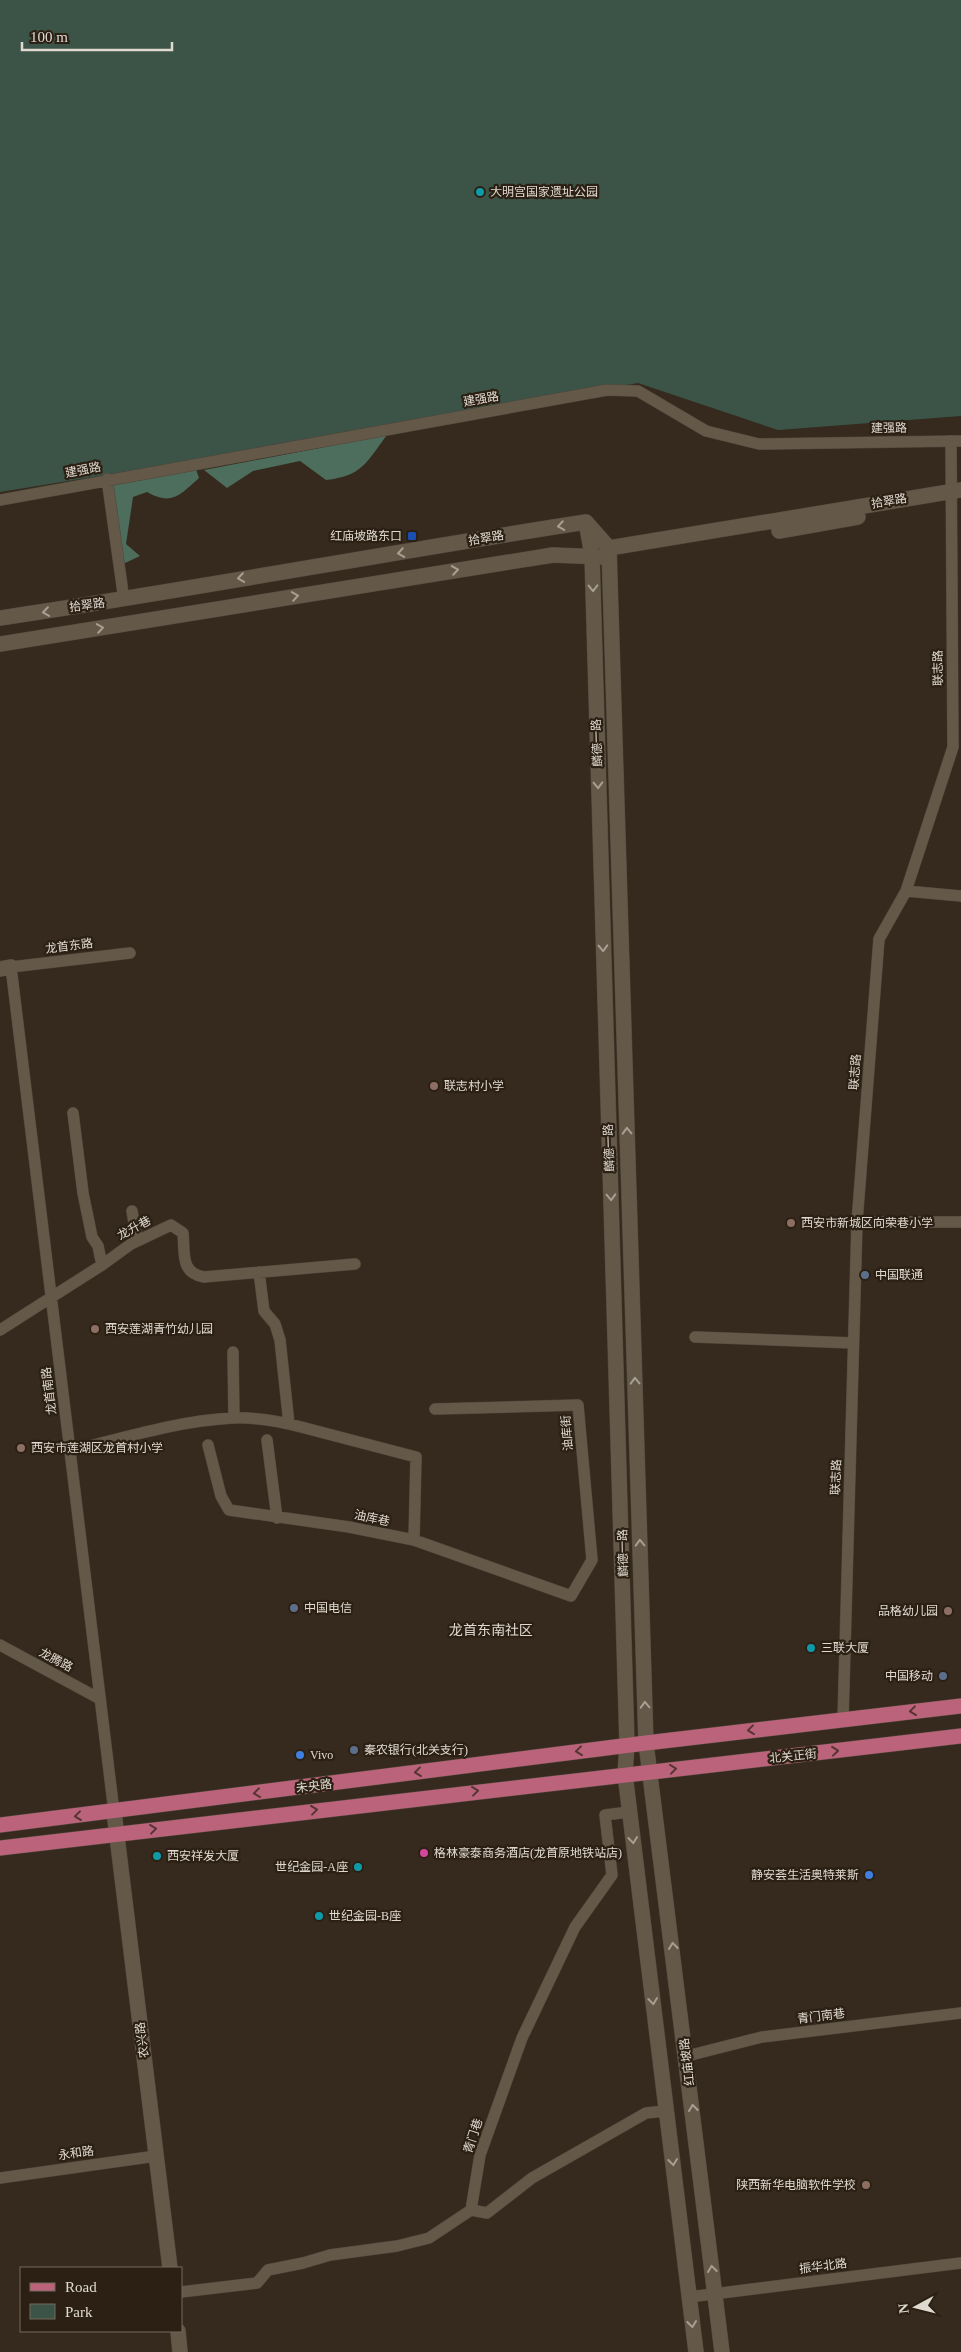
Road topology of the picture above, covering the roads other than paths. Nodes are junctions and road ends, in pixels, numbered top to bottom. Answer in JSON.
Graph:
{"nodes":[{"id":1,"x":956,"y":441,"type":"edge"},
{"id":2,"x":107,"y":479,"type":"junction"},
{"id":3,"x":956,"y":496,"type":"edge"},
{"id":4,"x":0,"y":500,"type":"edge"},
{"id":5,"x":586,"y":522,"type":"junction"},
{"id":6,"x":610,"y":553,"type":"junction"},
{"id":7,"x":592,"y":555,"type":"junction"},
{"id":8,"x":124,"y":600,"type":"junction"},
{"id":9,"x":0,"y":618,"type":"edge"},
{"id":10,"x":0,"y":644,"type":"edge"},
{"id":11,"x":906,"y":891,"type":"junction"},
{"id":12,"x":961,"y":896,"type":"edge"},
{"id":13,"x":130,"y":952,"type":"dead end"},
{"id":14,"x":6,"y":968,"type":"edge"},
{"id":15,"x":73,"y":1113,"type":"dead end"},
{"id":16,"x":132,"y":1211,"type":"dead end"},
{"id":17,"x":857,"y":1222,"type":"junction"},
{"id":18,"x":961,"y":1222,"type":"edge"},
{"id":19,"x":137,"y":1240,"type":"junction"},
{"id":20,"x":356,"y":1264,"type":"dead end"},
{"id":21,"x":102,"y":1265,"type":"junction"},
{"id":22,"x":259,"y":1272,"type":"junction"},
{"id":23,"x":52,"y":1297,"type":"junction"},
{"id":24,"x":0,"y":1330,"type":"edge"},
{"id":25,"x":695,"y":1337,"type":"dead end"},
{"id":26,"x":853,"y":1343,"type":"junction"},
{"id":27,"x":233,"y":1352,"type":"dead end"},
{"id":28,"x":435,"y":1410,"type":"dead end"},
{"id":29,"x":234,"y":1418,"type":"junction"},
{"id":30,"x":289,"y":1424,"type":"junction"},
{"id":31,"x":267,"y":1440,"type":"dead end"},
{"id":32,"x":208,"y":1445,"type":"dead end"},
{"id":33,"x":70,"y":1451,"type":"junction"},
{"id":34,"x":277,"y":1518,"type":"junction"},
{"id":35,"x":414,"y":1540,"type":"junction"},
{"id":36,"x":571,"y":1596,"type":"joint"},
{"id":37,"x":0,"y":1645,"type":"edge"},
{"id":38,"x":100,"y":1699,"type":"junction"},
{"id":39,"x":961,"y":1706,"type":"edge"},
{"id":40,"x":843,"y":1720,"type":"junction"},
{"id":41,"x":961,"y":1736,"type":"edge"},
{"id":42,"x":646,"y":1742,"type":"junction"},
{"id":43,"x":627,"y":1745,"type":"junction"},
{"id":44,"x":651,"y":1771,"type":"junction"},
{"id":45,"x":625,"y":1774,"type":"junction"},
{"id":46,"x":114,"y":1812,"type":"junction"},
{"id":47,"x":630,"y":1812,"type":"junction"},
{"id":48,"x":0,"y":1825,"type":"edge"},
{"id":49,"x":116,"y":1833,"type":"junction"},
{"id":50,"x":0,"y":1848,"type":"edge"},
{"id":51,"x":961,"y":2013,"type":"edge"},
{"id":52,"x":687,"y":2056,"type":"junction"},
{"id":53,"x":666,"y":2111,"type":"junction"},
{"id":54,"x":156,"y":2156,"type":"junction"},
{"id":55,"x":0,"y":2178,"type":"edge"},
{"id":56,"x":471,"y":2210,"type":"junction"},
{"id":57,"x":961,"y":2263,"type":"edge"},
{"id":58,"x":170,"y":2267,"type":"edge"},
{"id":59,"x":182,"y":2292,"type":"edge"},
{"id":60,"x":715,"y":2292,"type":"junction"},
{"id":61,"x":689,"y":2296,"type":"junction"},
{"id":62,"x":178,"y":2332,"type":"edge"},
{"id":63,"x":180,"y":2352,"type":"edge"},
{"id":64,"x":696,"y":2352,"type":"edge"},
{"id":65,"x":722,"y":2352,"type":"edge"}],
"edges":[{"from":1,"to":2,"type":"street","name":"建强路"},
{"from":1,"to":3,"type":"street","name":"联志路"},
{"from":2,"to":4,"type":"street","name":"建强路"},
{"from":2,"to":8,"type":"street"},
{"from":3,"to":6,"type":"main road","name":"拾翠路"},
{"from":3,"to":11,"type":"street","name":"联志路"},
{"from":5,"to":6,"type":"main road"},
{"from":5,"to":7,"type":"main road","name":"麟德一路"},
{"from":5,"to":8,"type":"main road","name":"拾翠路","one_way":true},
{"from":6,"to":7,"type":"main road","name":"拾翠路"},
{"from":42,"to":6,"type":"main road","name":"麟德一路","one_way":true},
{"from":10,"to":7,"type":"main road","name":"拾翠路","one_way":true},
{"from":7,"to":43,"type":"main road","name":"麟德一路","one_way":true},
{"from":8,"to":9,"type":"main road","name":"拾翠路","one_way":true},
{"from":11,"to":12,"type":"street"},
{"from":11,"to":17,"type":"street","name":"联志路"},
{"from":13,"to":14,"type":"street","name":"龙首东路"},
{"from":14,"to":23,"type":"street","name":"龙首南路"},
{"from":15,"to":21,"type":"street"},
{"from":16,"to":19,"type":"street"},
{"from":17,"to":18,"type":"street"},
{"from":17,"to":26,"type":"street","name":"联志路"},
{"from":19,"to":21,"type":"street","name":"龙升巷"},
{"from":19,"to":22,"type":"street","name":"龙升巷"},
{"from":20,"to":22,"type":"street","name":"龙升巷"},
{"from":21,"to":23,"type":"street","name":"龙升巷"},
{"from":22,"to":30,"type":"street"},
{"from":23,"to":24,"type":"street","name":"龙升巷"},
{"from":23,"to":33,"type":"street","name":"龙首南路"},
{"from":25,"to":26,"type":"street"},
{"from":26,"to":40,"type":"street","name":"联志路"},
{"from":27,"to":29,"type":"street"},
{"from":28,"to":36,"type":"street","name":"油库街"},
{"from":29,"to":30,"type":"street"},
{"from":29,"to":33,"type":"street"},
{"from":30,"to":35,"type":"street"},
{"from":31,"to":34,"type":"street"},
{"from":32,"to":34,"type":"street","name":"油库巷"},
{"from":33,"to":38,"type":"street","name":"龙首南路"},
{"from":34,"to":35,"type":"street","name":"油库巷"},
{"from":35,"to":36,"type":"street","name":"油库巷"},
{"from":37,"to":38,"type":"street","name":"龙腾路"},
{"from":38,"to":46,"type":"street","name":"龙首南路"},
{"from":39,"to":40,"type":"main road","one_way":true},
{"from":40,"to":42,"type":"main road","one_way":true},
{"from":44,"to":41,"type":"main road","name":"北关正街","one_way":true},
{"from":42,"to":43,"type":"main road"},
{"from":42,"to":44,"type":"main road","name":"麟德一路"},
{"from":43,"to":45,"type":"main road","name":"麟德一路"},
{"from":43,"to":46,"type":"main road","name":"未央路","one_way":true},
{"from":44,"to":45,"type":"main road","name":"北关正街"},
{"from":52,"to":44,"type":"main road","name":"红庙坡路","one_way":true},
{"from":45,"to":47,"type":"main road"},
{"from":49,"to":45,"type":"main road","name":"未央路","one_way":true},
{"from":46,"to":48,"type":"main road","name":"未央路","one_way":true},
{"from":46,"to":49,"type":"main road","name":"农兴路"},
{"from":47,"to":53,"type":"main road","one_way":true},
{"from":47,"to":56,"type":"street","name":"青门巷"},
{"from":49,"to":50,"type":"main road","name":"未央路"},
{"from":49,"to":54,"type":"main road","name":"农兴路"},
{"from":51,"to":52,"type":"street","name":"青门南巷"},
{"from":60,"to":52,"type":"main road","name":"红庙坡路","one_way":true},
{"from":53,"to":56,"type":"street"},
{"from":53,"to":61,"type":"main road","one_way":true},
{"from":54,"to":55,"type":"street","name":"永和路"},
{"from":54,"to":58,"type":"main road","name":"农兴路"},
{"from":56,"to":59,"type":"street"},
{"from":57,"to":60,"type":"street","name":"振华北路"},
{"from":60,"to":61,"type":"street","name":"振华北路"},
{"from":60,"to":65,"type":"main road","name":"红庙坡路"},
{"from":61,"to":64,"type":"main road","one_way":true},
{"from":62,"to":63,"type":"main road"}]}
